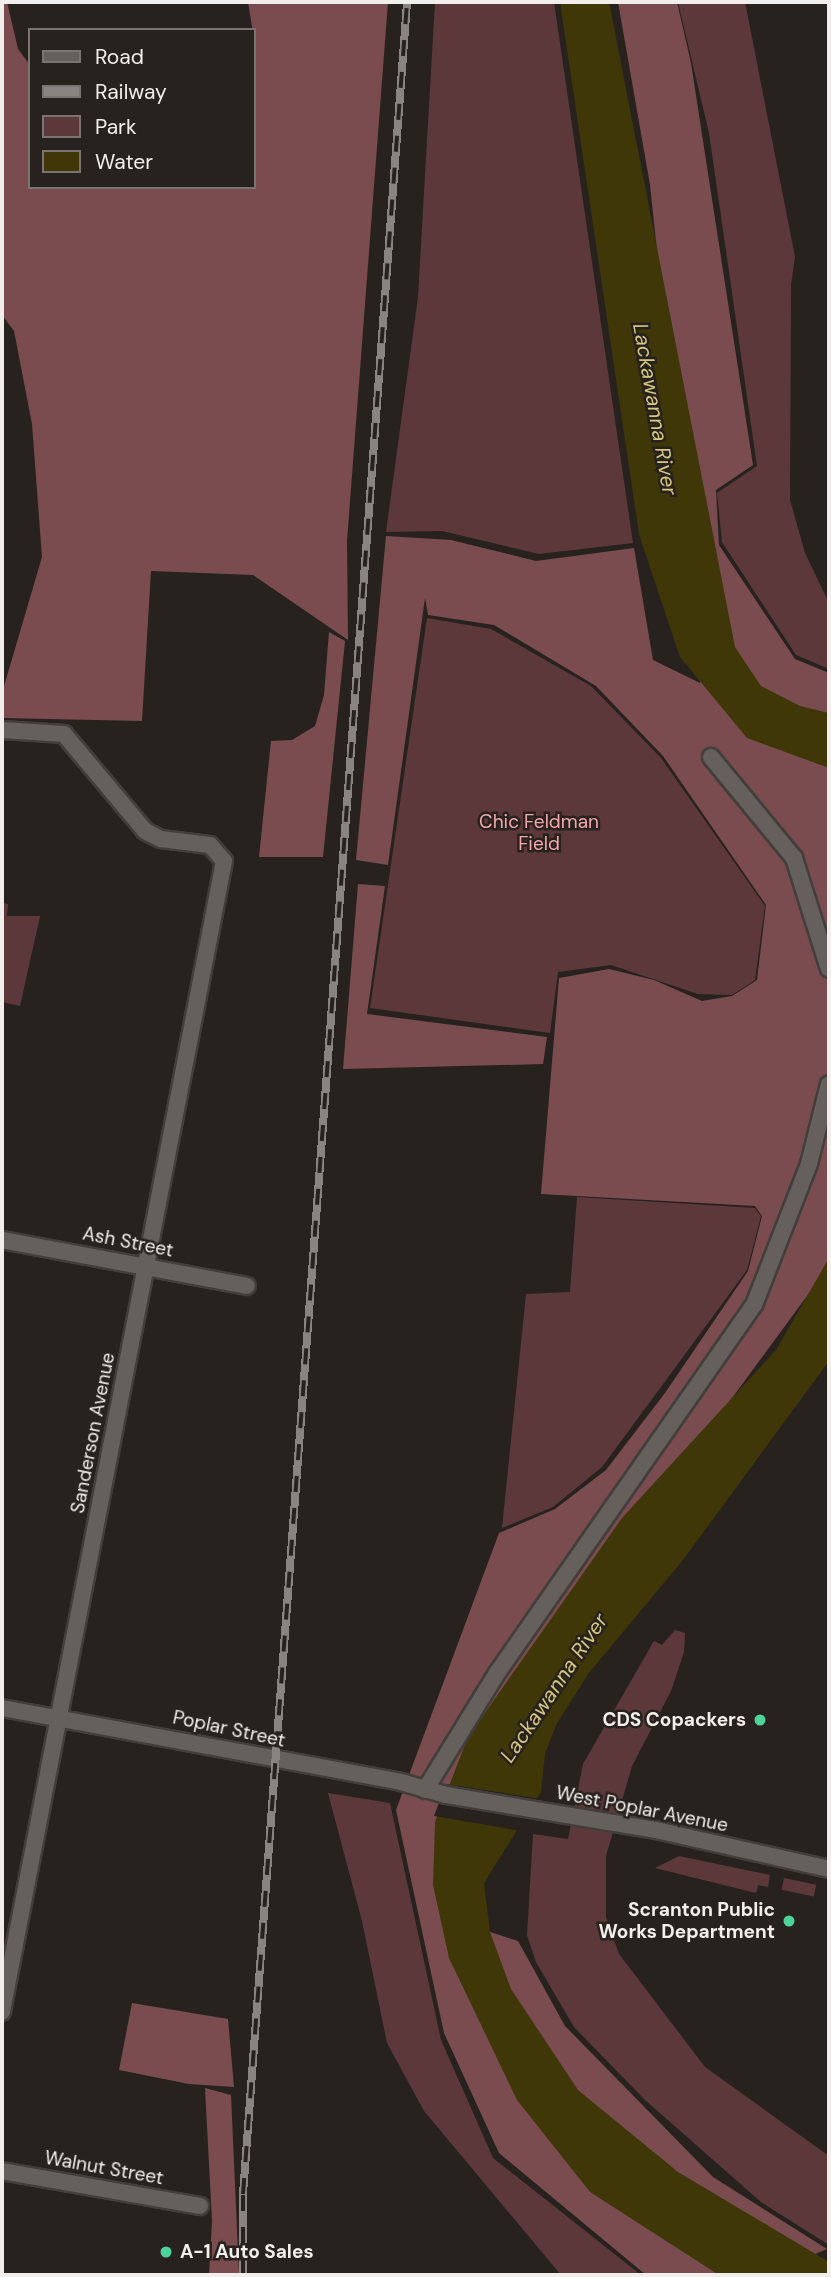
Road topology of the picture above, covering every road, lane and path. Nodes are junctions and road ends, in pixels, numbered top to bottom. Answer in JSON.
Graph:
{"nodes":[{"id":1,"x":2,"y":730,"type":"edge"},
{"id":2,"x":711,"y":757,"type":"dead end"},
{"id":3,"x":829,"y":969,"type":"edge"},
{"id":4,"x":829,"y":1084,"type":"edge"},
{"id":5,"x":2,"y":1240,"type":"edge"},
{"id":6,"x":145,"y":1267,"type":"junction"},
{"id":7,"x":247,"y":1286,"type":"dead end"},
{"id":8,"x":2,"y":1708,"type":"edge"},
{"id":9,"x":60,"y":1718,"type":"junction"},
{"id":10,"x":425,"y":1790,"type":"junction"},
{"id":11,"x":446,"y":1796,"type":"joint"},
{"id":12,"x":829,"y":1870,"type":"edge"},
{"id":13,"x":2,"y":2012,"type":"edge"},
{"id":14,"x":2,"y":2171,"type":"edge"},
{"id":15,"x":200,"y":2206,"type":"dead end"}],
"edges":[{"from":1,"to":6,"type":"street","name":"Sanderson Avenue"},
{"from":2,"to":3,"type":"street"},
{"from":4,"to":10,"type":"street"},
{"from":5,"to":6,"type":"street","name":"Ash Street"},
{"from":6,"to":7,"type":"street","name":"Ash Street"},
{"from":6,"to":9,"type":"street","name":"Sanderson Avenue"},
{"from":8,"to":9,"type":"street","name":"Poplar Street"},
{"from":9,"to":10,"type":"street","name":"Poplar Street"},
{"from":9,"to":13,"type":"street","name":"Sanderson Avenue"},
{"from":10,"to":11,"type":"street","name":"Poplar Street"},
{"from":11,"to":12,"type":"street","name":"West Poplar Avenue"},
{"from":14,"to":15,"type":"street","name":"Walnut Street"}]}
